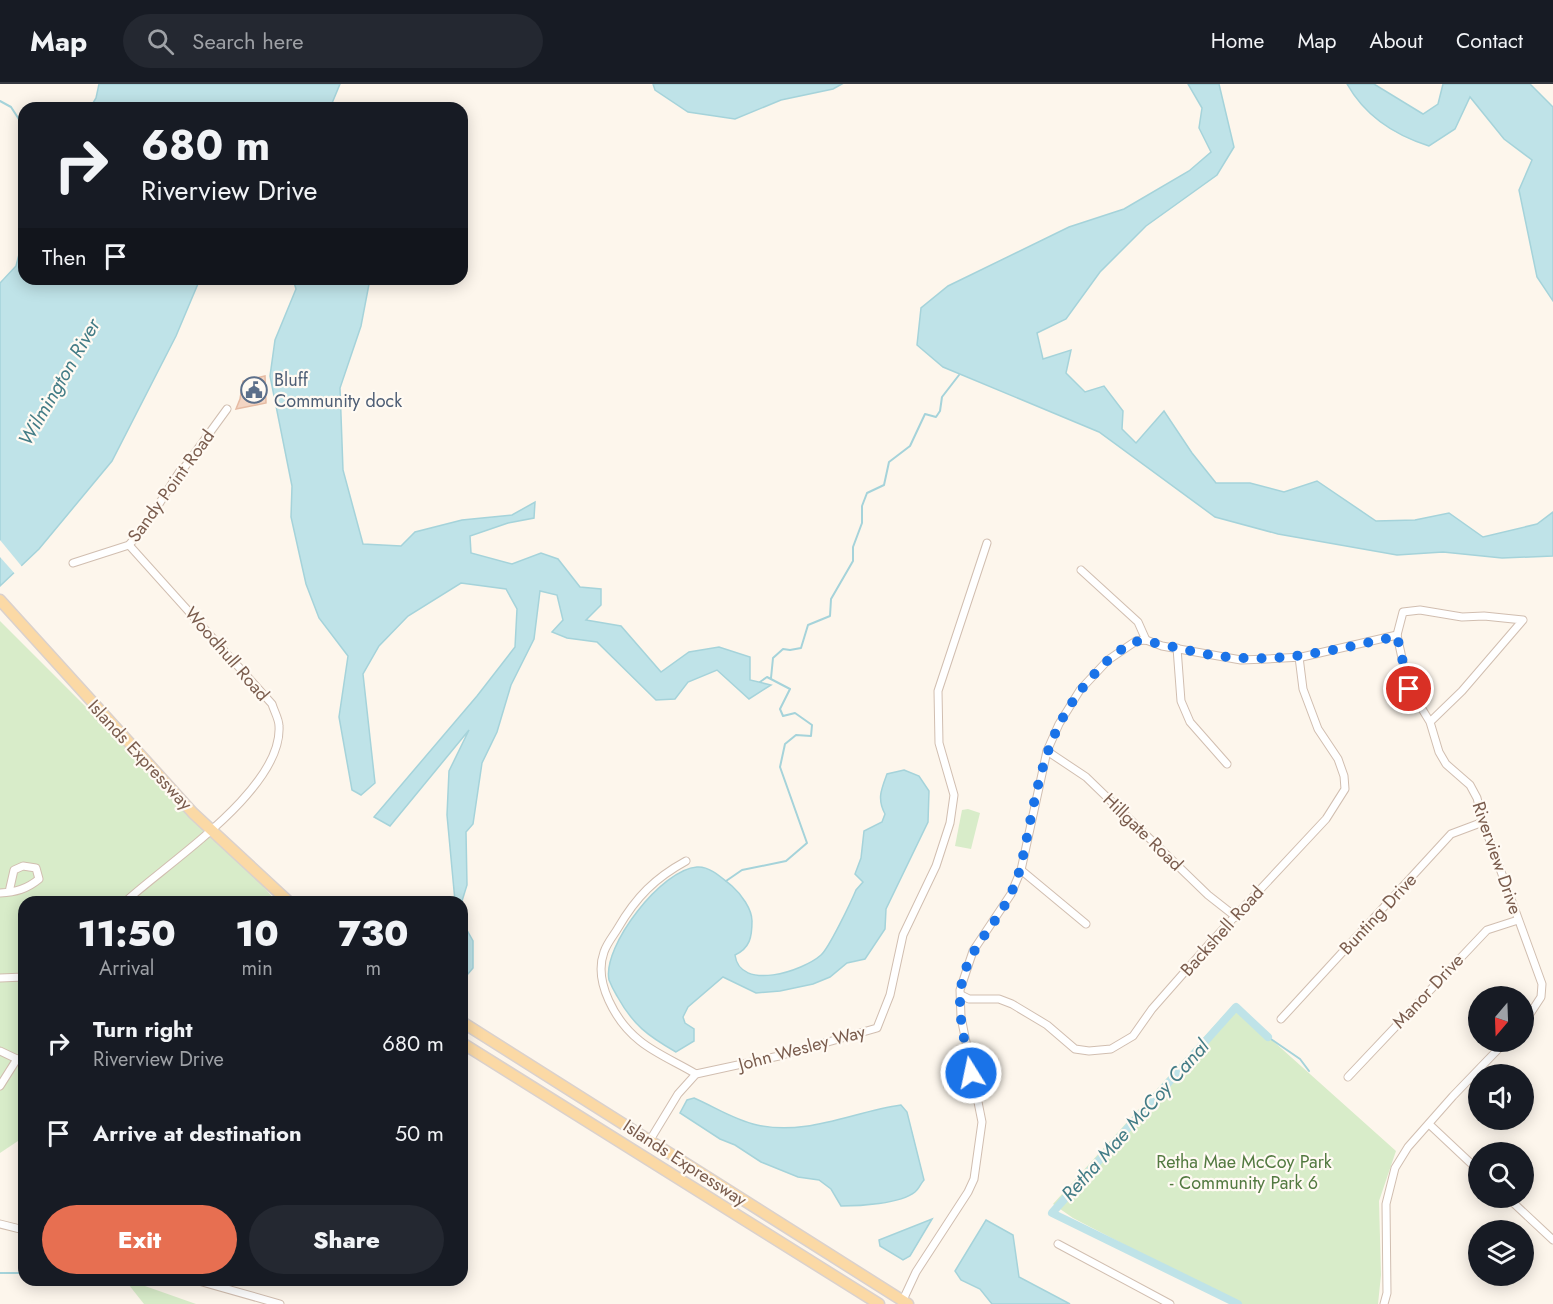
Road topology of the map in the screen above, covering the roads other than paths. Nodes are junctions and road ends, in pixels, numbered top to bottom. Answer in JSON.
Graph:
{"nodes":[{"id":1,"x":227,"y":409,"type":"dead end"},
{"id":2,"x":987,"y":543,"type":"dead end"},
{"id":3,"x":129,"y":545,"type":"junction"},
{"id":4,"x":73,"y":563,"type":"dead end"},
{"id":5,"x":1081,"y":570,"type":"dead end"},
{"id":6,"x":0,"y":600,"type":"edge"},
{"id":7,"x":1397,"y":636,"type":"junction"},
{"id":8,"x":1146,"y":640,"type":"junction"},
{"id":9,"x":1177,"y":648,"type":"junction"},
{"id":10,"x":1299,"y":657,"type":"junction"},
{"id":11,"x":1430,"y":722,"type":"junction"},
{"id":12,"x":1047,"y":750,"type":"junction"},
{"id":13,"x":1227,"y":764,"type":"dead end"},
{"id":14,"x":1483,"y":822,"type":"junction"},
{"id":15,"x":211,"y":830,"type":"junction"},
{"id":16,"x":686,"y":861,"type":"dead end"},
{"id":17,"x":1021,"y":870,"type":"junction"},
{"id":18,"x":9,"y":892,"type":"junction"},
{"id":19,"x":0,"y":893,"type":"edge"},
{"id":20,"x":132,"y":896,"type":"edge"},
{"id":21,"x":282,"y":896,"type":"edge"},
{"id":22,"x":1236,"y":917,"type":"junction"},
{"id":23,"x":1518,"y":920,"type":"junction"},
{"id":24,"x":1086,"y":924,"type":"dead end"},
{"id":25,"x":18,"y":977,"type":"edge"},
{"id":26,"x":0,"y":978,"type":"edge"},
{"id":27,"x":961,"y":994,"type":"junction"},
{"id":28,"x":1534,"y":1008,"type":"edge"},
{"id":29,"x":1281,"y":1019,"type":"dead end"},
{"id":30,"x":468,"y":1026,"type":"edge"},
{"id":31,"x":468,"y":1047,"type":"edge"},
{"id":32,"x":0,"y":1051,"type":"edge"},
{"id":33,"x":1496,"y":1052,"type":"edge"},
{"id":34,"x":18,"y":1058,"type":"edge"},
{"id":35,"x":18,"y":1062,"type":"edge"},
{"id":36,"x":696,"y":1074,"type":"junction"},
{"id":37,"x":1348,"y":1077,"type":"dead end"},
{"id":38,"x":0,"y":1086,"type":"edge"},
{"id":39,"x":1429,"y":1124,"type":"junction"},
{"id":40,"x":650,"y":1140,"type":"junction"},
{"id":41,"x":1468,"y":1161,"type":"edge"},
{"id":42,"x":1519,"y":1208,"type":"edge"},
{"id":43,"x":0,"y":1224,"type":"edge"},
{"id":44,"x":18,"y":1228,"type":"edge"},
{"id":45,"x":1553,"y":1240,"type":"edge"},
{"id":46,"x":1058,"y":1244,"type":"dead end"},
{"id":47,"x":216,"y":1286,"type":"edge"},
{"id":48,"x":904,"y":1303,"type":"edge"},
{"id":49,"x":280,"y":1304,"type":"edge"},
{"id":50,"x":879,"y":1304,"type":"edge"},
{"id":51,"x":1170,"y":1304,"type":"edge"},
{"id":52,"x":1384,"y":1304,"type":"edge"}],
"edges":[{"from":1,"to":3,"type":"street","name":"Sandy Point Road"},
{"from":2,"to":36,"type":"street","name":"John Wesley Way"},
{"from":3,"to":4,"type":"street","name":"Sandy Point Road"},
{"from":3,"to":15,"type":"street","name":"Woodhull Road"},
{"from":5,"to":8,"type":"street"},
{"from":6,"to":15,"type":"main road","name":"Islands Expressway"},
{"from":7,"to":10,"type":"street"},
{"from":7,"to":11,"type":"street","name":"Riverview Drive"},
{"from":7,"to":11,"type":"street"},
{"from":8,"to":9,"type":"street"},
{"from":8,"to":12,"type":"street"},
{"from":9,"to":10,"type":"street"},
{"from":9,"to":13,"type":"street"},
{"from":10,"to":22,"type":"street","name":"Backshell Road"},
{"from":11,"to":14,"type":"street","name":"Riverview Drive"},
{"from":12,"to":17,"type":"street"},
{"from":12,"to":22,"type":"street","name":"Hillgate Road"},
{"from":14,"to":23,"type":"street","name":"Riverview Drive"},
{"from":14,"to":29,"type":"street","name":"Bunting Drive"},
{"from":15,"to":20,"type":"street","name":"Woodhull Road"},
{"from":15,"to":21,"type":"main road","name":"Islands Expressway"},
{"from":16,"to":36,"type":"street"},
{"from":17,"to":24,"type":"street"},
{"from":17,"to":27,"type":"street"},
{"from":18,"to":18,"type":"street"},
{"from":18,"to":19,"type":"street"},
{"from":22,"to":27,"type":"street","name":"Backshell Road"},
{"from":23,"to":28,"type":"street","name":"Riverview Drive"},
{"from":23,"to":37,"type":"street","name":"Manor Drive"},
{"from":25,"to":26,"type":"street"},
{"from":27,"to":48,"type":"street"},
{"from":30,"to":40,"type":"main road","name":"Islands Expressway"},
{"from":31,"to":50,"type":"main road","name":"Islands Expressway"},
{"from":32,"to":34,"type":"street"},
{"from":33,"to":39,"type":"street"},
{"from":35,"to":38,"type":"street"},
{"from":36,"to":40,"type":"street"},
{"from":39,"to":41,"type":"street"},
{"from":39,"to":52,"type":"street"},
{"from":40,"to":48,"type":"main road","name":"Islands Expressway"},
{"from":42,"to":45,"type":"street"},
{"from":43,"to":44,"type":"street"},
{"from":46,"to":51,"type":"street"},
{"from":47,"to":49,"type":"street"}]}
